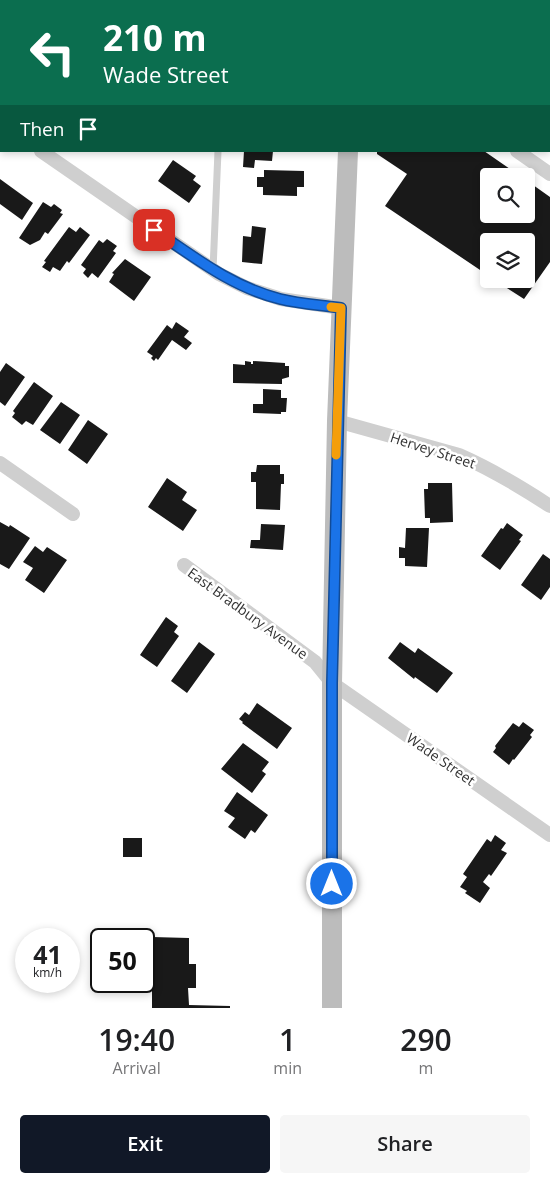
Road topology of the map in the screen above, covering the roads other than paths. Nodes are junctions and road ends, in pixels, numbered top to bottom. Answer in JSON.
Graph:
{"nodes":[{"id":1,"x":42,"y":152,"type":"edge"},
{"id":2,"x":218,"y":152,"type":"edge"},
{"id":3,"x":348,"y":152,"type":"edge"},
{"id":4,"x":518,"y":152,"type":"edge"},
{"id":5,"x":550,"y":174,"type":"edge"},
{"id":6,"x":214,"y":270,"type":"junction"},
{"id":7,"x":341,"y":308,"type":"junction"},
{"id":8,"x":337,"y":421,"type":"junction"},
{"id":9,"x":0,"y":463,"type":"edge"},
{"id":10,"x":550,"y":506,"type":"edge"},
{"id":11,"x":73,"y":514,"type":"dead end"},
{"id":12,"x":184,"y":565,"type":"dead end"},
{"id":13,"x":332,"y":683,"type":"junction"},
{"id":14,"x":550,"y":835,"type":"edge"},
{"id":15,"x":332,"y":1008,"type":"edge"}],
"edges":[{"from":1,"to":6,"type":"street"},
{"from":2,"to":6,"type":"lane"},
{"from":3,"to":7,"type":"main road"},
{"from":4,"to":5,"type":"street"},
{"from":6,"to":7,"type":"street"},
{"from":7,"to":8,"type":"main road"},
{"from":8,"to":10,"type":"street","name":"Hervey Street"},
{"from":8,"to":13,"type":"main road"},
{"from":9,"to":11,"type":"street"},
{"from":12,"to":13,"type":"street","name":"East Bradbury Avenue"},
{"from":13,"to":14,"type":"street","name":"Wade Street"},
{"from":13,"to":15,"type":"main road"}]}
